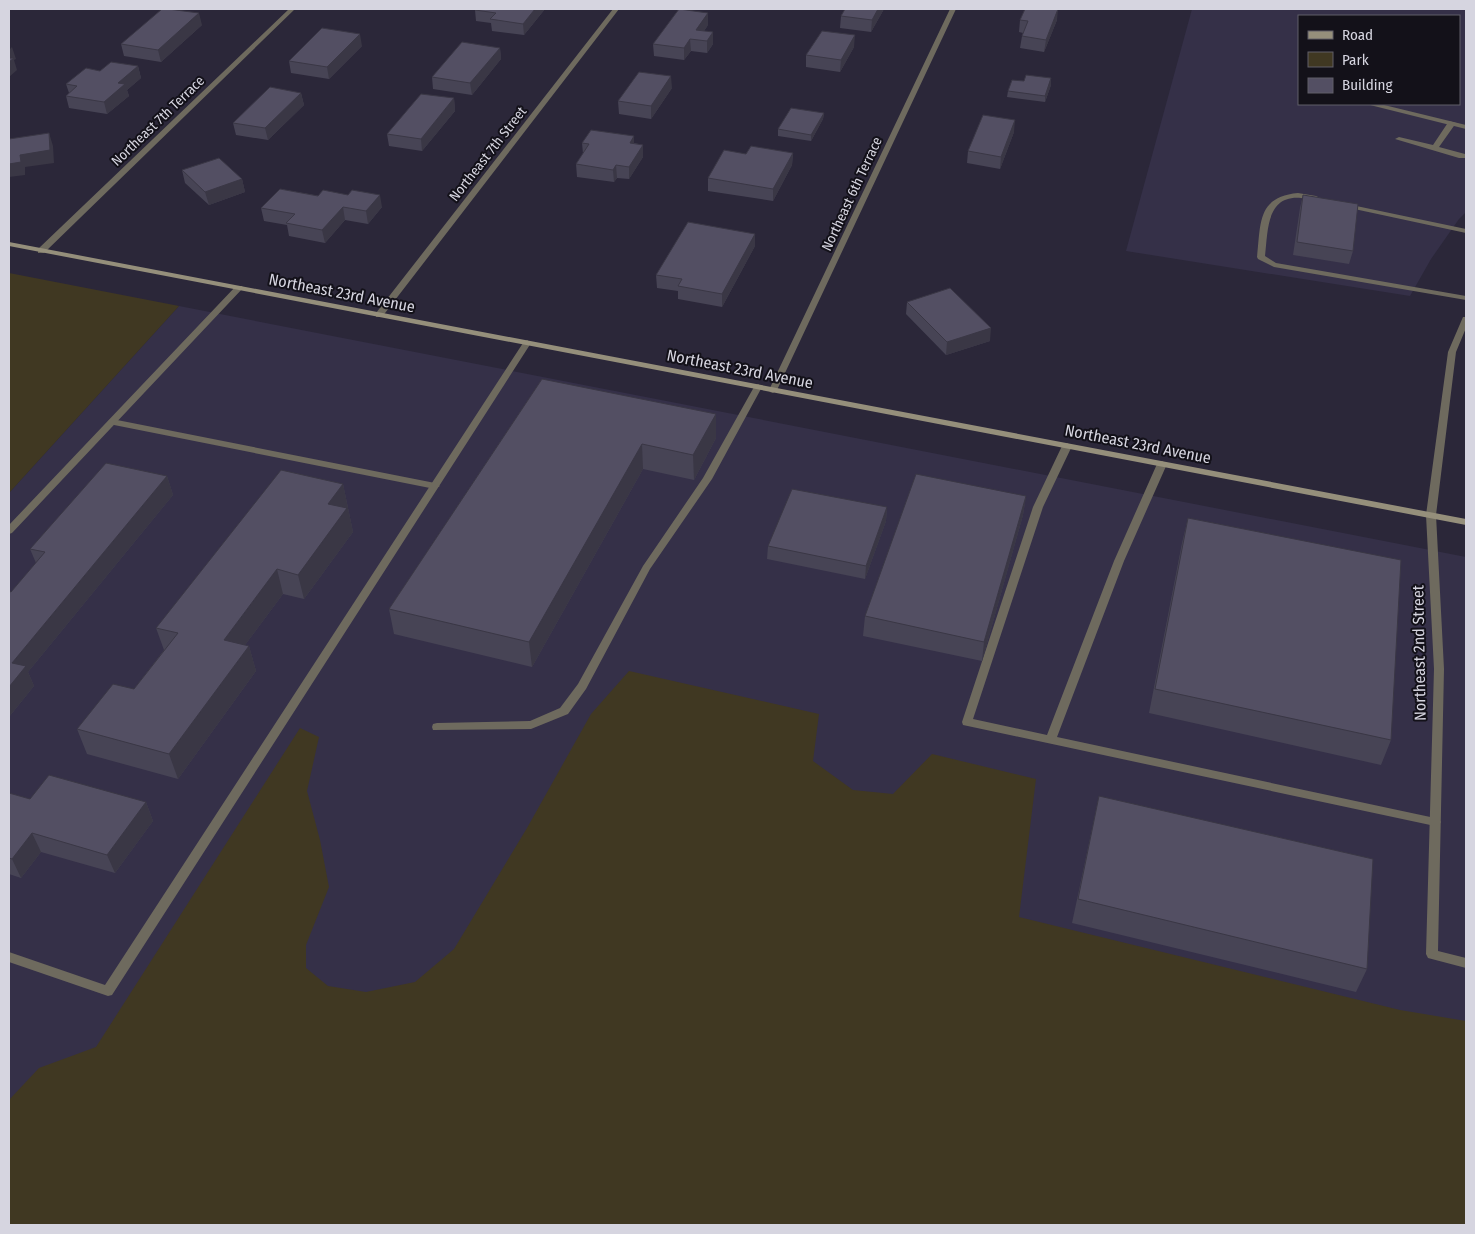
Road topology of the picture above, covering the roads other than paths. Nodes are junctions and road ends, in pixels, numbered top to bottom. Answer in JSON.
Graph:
{"nodes":[{"id":1,"x":292,"y":9,"type":"edge"},
{"id":2,"x":616,"y":9,"type":"edge"},
{"id":3,"x":953,"y":9,"type":"edge"},
{"id":4,"x":1376,"y":105,"type":"edge"},
{"id":5,"x":1452,"y":123,"type":"junction"},
{"id":6,"x":1466,"y":126,"type":"edge"},
{"id":7,"x":1399,"y":138,"type":"dead end"},
{"id":8,"x":1434,"y":148,"type":"junction"},
{"id":9,"x":1462,"y":156,"type":"dead end"},
{"id":10,"x":1323,"y":200,"type":"edge"},
{"id":11,"x":1332,"y":202,"type":"edge"},
{"id":12,"x":1466,"y":231,"type":"edge"},
{"id":13,"x":9,"y":244,"type":"edge"},
{"id":14,"x":41,"y":251,"type":"junction"},
{"id":15,"x":239,"y":288,"type":"junction"},
{"id":16,"x":1466,"y":298,"type":"edge"},
{"id":17,"x":379,"y":315,"type":"junction"},
{"id":18,"x":1466,"y":319,"type":"edge"},
{"id":19,"x":1463,"y":333,"type":"edge"},
{"id":20,"x":527,"y":343,"type":"junction"},
{"id":21,"x":758,"y":387,"type":"junction"},
{"id":22,"x":773,"y":390,"type":"junction"},
{"id":23,"x":112,"y":422,"type":"junction"},
{"id":24,"x":1067,"y":446,"type":"junction"},
{"id":25,"x":1162,"y":464,"type":"junction"},
{"id":26,"x":435,"y":486,"type":"junction"},
{"id":27,"x":1431,"y":515,"type":"junction"},
{"id":28,"x":1466,"y":522,"type":"edge"},
{"id":29,"x":9,"y":531,"type":"edge"},
{"id":30,"x":437,"y":727,"type":"dead end"},
{"id":31,"x":1051,"y":740,"type":"junction"},
{"id":32,"x":1435,"y":822,"type":"junction"},
{"id":33,"x":9,"y":957,"type":"edge"},
{"id":34,"x":1466,"y":963,"type":"edge"}],
"edges":[{"from":1,"to":14,"type":"street","name":"Northeast 7th Terrace"},
{"from":2,"to":17,"type":"street","name":"Northeast 7th Street"},
{"from":3,"to":22,"type":"street","name":"Northeast 6th Terrace"},
{"from":4,"to":5,"type":"street"},
{"from":5,"to":6,"type":"street"},
{"from":5,"to":8,"type":"street"},
{"from":7,"to":8,"type":"street"},
{"from":8,"to":9,"type":"street"},
{"from":10,"to":16,"type":"street"},
{"from":11,"to":12,"type":"street"},
{"from":13,"to":14,"type":"main road","name":"Northeast 23rd Avenue"},
{"from":14,"to":15,"type":"main road","name":"Northeast 23rd Avenue"},
{"from":15,"to":17,"type":"main road","name":"Northeast 23rd Avenue"},
{"from":15,"to":23,"type":"street"},
{"from":17,"to":20,"type":"main road","name":"Northeast 23rd Avenue"},
{"from":18,"to":19,"type":"street","name":"Northeast 2nd Street"},
{"from":19,"to":27,"type":"street","name":"Northeast 2nd Street"},
{"from":20,"to":21,"type":"main road","name":"Northeast 23rd Avenue"},
{"from":20,"to":26,"type":"street"},
{"from":21,"to":22,"type":"main road","name":"Northeast 23rd Avenue"},
{"from":21,"to":30,"type":"street"},
{"from":22,"to":24,"type":"main road","name":"Northeast 23rd Avenue"},
{"from":23,"to":26,"type":"street"},
{"from":23,"to":29,"type":"street"},
{"from":24,"to":25,"type":"main road","name":"Northeast 23rd Avenue"},
{"from":24,"to":31,"type":"street"},
{"from":25,"to":27,"type":"main road","name":"Northeast 23rd Avenue"},
{"from":25,"to":31,"type":"street"},
{"from":26,"to":33,"type":"street"},
{"from":27,"to":28,"type":"main road","name":"Northeast 23rd Avenue"},
{"from":27,"to":32,"type":"street","name":"Northeast 2nd Street"},
{"from":31,"to":32,"type":"street"},
{"from":32,"to":34,"type":"street","name":"Northeast 2nd Street"}]}
